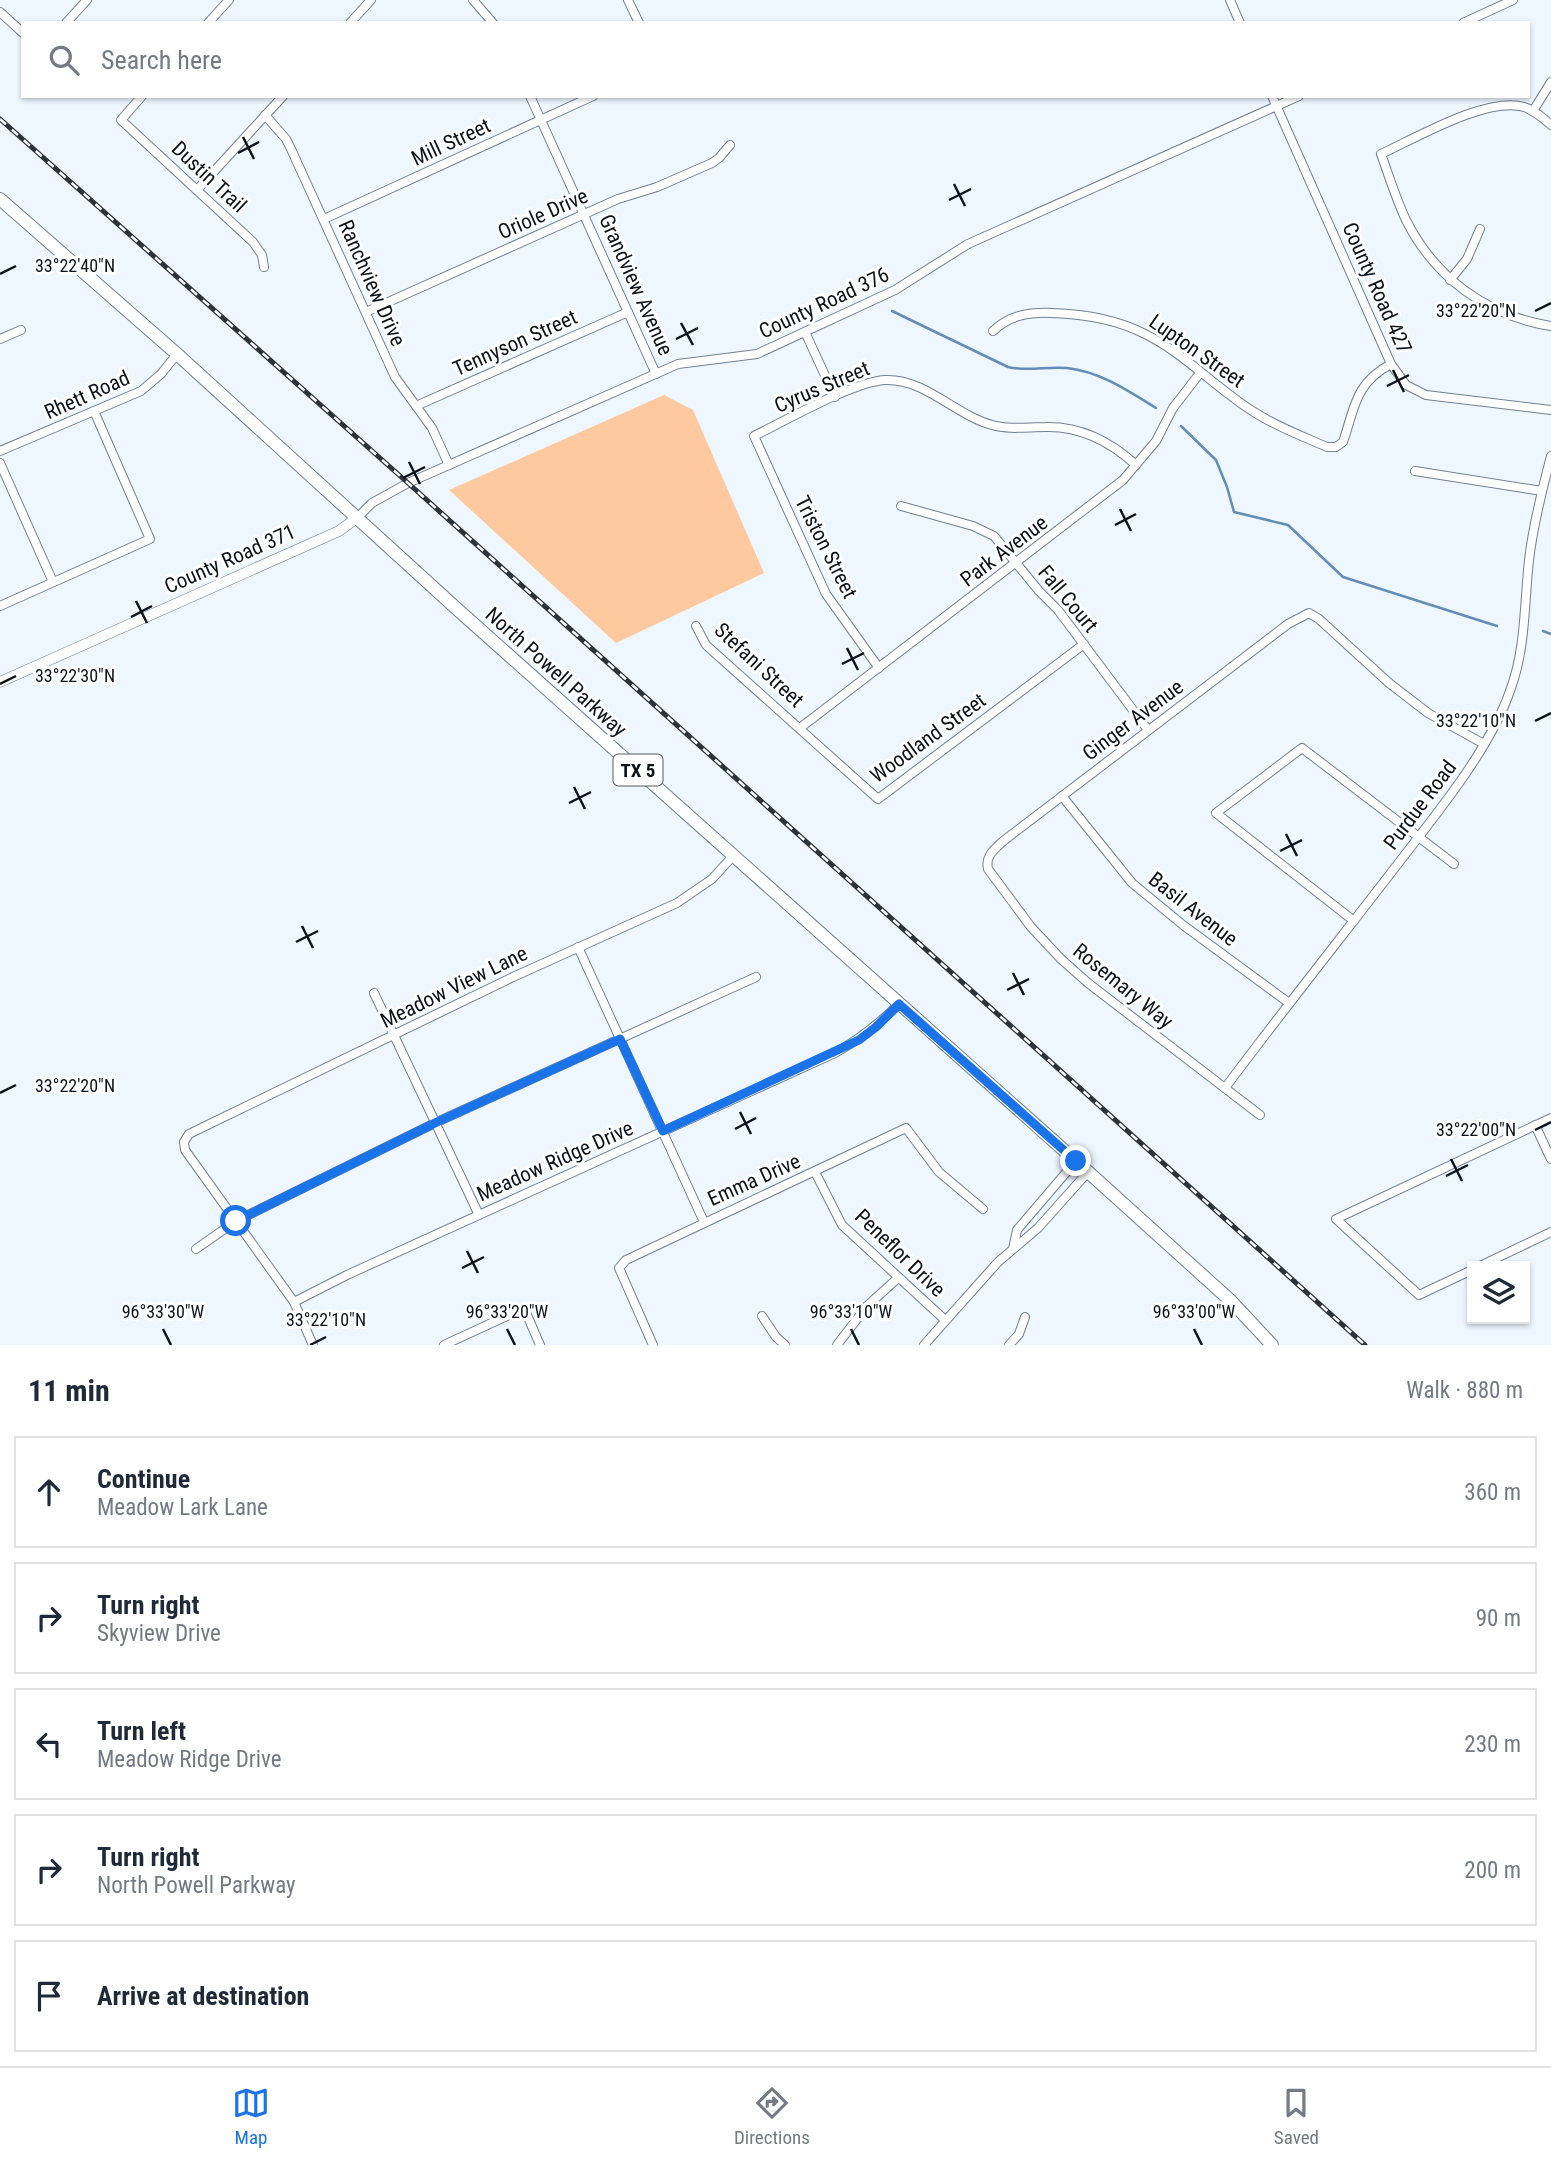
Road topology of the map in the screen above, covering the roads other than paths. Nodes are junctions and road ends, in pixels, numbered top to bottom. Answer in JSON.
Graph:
{"nodes":[{"id":1,"x":87,"y":0,"type":"edge"},
{"id":2,"x":229,"y":0,"type":"edge"},
{"id":3,"x":371,"y":0,"type":"edge"},
{"id":4,"x":472,"y":0,"type":"edge"},
{"id":5,"x":628,"y":0,"type":"edge"},
{"id":6,"x":1230,"y":0,"type":"edge"},
{"id":7,"x":1513,"y":0,"type":"edge"},
{"id":8,"x":0,"y":12,"type":"edge"},
{"id":9,"x":68,"y":21,"type":"edge"},
{"id":10,"x":210,"y":21,"type":"edge"},
{"id":11,"x":352,"y":21,"type":"edge"},
{"id":12,"x":491,"y":21,"type":"edge"},
{"id":13,"x":638,"y":21,"type":"edge"},
{"id":14,"x":1239,"y":21,"type":"edge"},
{"id":15,"x":1467,"y":21,"type":"edge"},
{"id":16,"x":21,"y":31,"type":"edge"},
{"id":17,"x":1551,"y":82,"type":"edge"},
{"id":18,"x":140,"y":98,"type":"edge"},
{"id":19,"x":280,"y":98,"type":"edge"},
{"id":20,"x":531,"y":98,"type":"edge"},
{"id":21,"x":589,"y":98,"type":"edge"},
{"id":22,"x":1273,"y":98,"type":"edge"},
{"id":23,"x":1295,"y":98,"type":"edge"},
{"id":24,"x":1277,"y":107,"type":"junction"},
{"id":25,"x":1532,"y":111,"type":"junction"},
{"id":26,"x":265,"y":116,"type":"junction"},
{"id":27,"x":541,"y":120,"type":"junction"},
{"id":28,"x":1551,"y":125,"type":"edge"},
{"id":29,"x":730,"y":145,"type":"dead end"},
{"id":30,"x":197,"y":190,"type":"junction"},
{"id":31,"x":2,"y":204,"type":"edge"},
{"id":32,"x":585,"y":214,"type":"junction"},
{"id":33,"x":324,"y":219,"type":"junction"},
{"id":34,"x":1480,"y":229,"type":"dead end"},
{"id":35,"x":264,"y":267,"type":"dead end"},
{"id":36,"x":1450,"y":280,"type":"junction"},
{"id":37,"x":366,"y":312,"type":"junction"},
{"id":38,"x":628,"y":312,"type":"junction"},
{"id":39,"x":1551,"y":326,"type":"edge"},
{"id":40,"x":21,"y":330,"type":"dead end"},
{"id":41,"x":993,"y":331,"type":"dead end"},
{"id":42,"x":805,"y":332,"type":"junction"},
{"id":43,"x":0,"y":339,"type":"edge"},
{"id":44,"x":177,"y":354,"type":"junction"},
{"id":45,"x":1391,"y":364,"type":"junction"},
{"id":46,"x":1200,"y":373,"type":"junction"},
{"id":47,"x":656,"y":374,"type":"junction"},
{"id":48,"x":835,"y":397,"type":"junction"},
{"id":49,"x":416,"y":406,"type":"junction"},
{"id":50,"x":1551,"y":410,"type":"edge"},
{"id":51,"x":94,"y":411,"type":"junction"},
{"id":52,"x":754,"y":436,"type":"joint"},
{"id":53,"x":0,"y":452,"type":"edge"},
{"id":54,"x":1551,"y":456,"type":"edge"},
{"id":55,"x":0,"y":463,"type":"edge"},
{"id":56,"x":449,"y":465,"type":"junction"},
{"id":57,"x":1136,"y":465,"type":"junction"},
{"id":58,"x":1415,"y":471,"type":"dead end"},
{"id":59,"x":1542,"y":491,"type":"junction"},
{"id":60,"x":901,"y":506,"type":"dead end"},
{"id":61,"x":358,"y":517,"type":"junction"},
{"id":62,"x":1016,"y":564,"type":"junction"},
{"id":63,"x":53,"y":582,"type":"junction"},
{"id":64,"x":0,"y":606,"type":"edge"},
{"id":65,"x":696,"y":626,"type":"dead end"},
{"id":66,"x":1084,"y":644,"type":"junction"},
{"id":67,"x":879,"y":668,"type":"junction"},
{"id":68,"x":0,"y":682,"type":"edge"},
{"id":69,"x":800,"y":728,"type":"junction"},
{"id":70,"x":1148,"y":730,"type":"junction"},
{"id":71,"x":1484,"y":744,"type":"junction"},
{"id":72,"x":1062,"y":796,"type":"junction"},
{"id":73,"x":1419,"y":837,"type":"junction"},
{"id":74,"x":733,"y":856,"type":"junction"},
{"id":75,"x":987,"y":863,"type":"joint"},
{"id":76,"x":1454,"y":864,"type":"dead end"},
{"id":77,"x":1354,"y":921,"type":"junction"},
{"id":78,"x":578,"y":947,"type":"junction"},
{"id":79,"x":756,"y":977,"type":"dead end"},
{"id":80,"x":374,"y":993,"type":"dead end"},
{"id":81,"x":1289,"y":1003,"type":"junction"},
{"id":82,"x":899,"y":1004,"type":"junction"},
{"id":83,"x":394,"y":1034,"type":"junction"},
{"id":84,"x":620,"y":1039,"type":"junction"},
{"id":85,"x":1224,"y":1088,"type":"junction"},
{"id":86,"x":1260,"y":1115,"type":"dead end"},
{"id":87,"x":1551,"y":1118,"type":"edge"},
{"id":88,"x":437,"y":1122,"type":"junction"},
{"id":89,"x":1535,"y":1125,"type":"junction"},
{"id":90,"x":663,"y":1131,"type":"junction"},
{"id":91,"x":1551,"y":1159,"type":"edge"},
{"id":92,"x":1076,"y":1161,"type":"junction"},
{"id":93,"x":815,"y":1171,"type":"junction"},
{"id":94,"x":1088,"y":1172,"type":"junction"},
{"id":95,"x":983,"y":1209,"type":"dead end"},
{"id":96,"x":479,"y":1215,"type":"junction"},
{"id":97,"x":236,"y":1221,"type":"junction"},
{"id":98,"x":704,"y":1222,"type":"junction"},
{"id":99,"x":1551,"y":1232,"type":"edge"},
{"id":100,"x":196,"y":1249,"type":"dead end"},
{"id":101,"x":1013,"y":1249,"type":"junction"},
{"id":102,"x":1490,"y":1261,"type":"edge"},
{"id":103,"x":1467,"y":1272,"type":"edge"},
{"id":104,"x":898,"y":1278,"type":"junction"},
{"id":105,"x":293,"y":1302,"type":"junction"},
{"id":106,"x":762,"y":1316,"type":"dead end"},
{"id":107,"x":1025,"y":1317,"type":"dead end"},
{"id":108,"x":945,"y":1320,"type":"junction"},
{"id":109,"x":313,"y":1345,"type":"edge"},
{"id":110,"x":444,"y":1345,"type":"edge"},
{"id":111,"x":540,"y":1345,"type":"edge"},
{"id":112,"x":653,"y":1345,"type":"edge"},
{"id":113,"x":785,"y":1345,"type":"edge"},
{"id":114,"x":837,"y":1345,"type":"edge"},
{"id":115,"x":924,"y":1345,"type":"edge"},
{"id":116,"x":1009,"y":1345,"type":"edge"},
{"id":117,"x":1272,"y":1345,"type":"edge"}],
"edges":[{"from":1,"to":9,"type":"street"},
{"from":2,"to":10,"type":"street"},
{"from":3,"to":11,"type":"street"},
{"from":4,"to":12,"type":"street"},
{"from":5,"to":13,"type":"street"},
{"from":6,"to":14,"type":"street"},
{"from":7,"to":15,"type":"street"},
{"from":8,"to":16,"type":"street"},
{"from":17,"to":25,"type":"street"},
{"from":18,"to":30,"type":"street","name":"Dustin Trail"},
{"from":19,"to":26,"type":"street"},
{"from":20,"to":27,"type":"street","name":"Grandview Avenue"},
{"from":21,"to":27,"type":"street","name":"Mill Street"},
{"from":22,"to":24,"type":"street","name":"County Road 427"},
{"from":23,"to":24,"type":"street","name":"County Road 376"},
{"from":24,"to":42,"type":"street","name":"County Road 376"},
{"from":24,"to":45,"type":"street","name":"County Road 427"},
{"from":25,"to":28,"type":"street"},
{"from":25,"to":36,"type":"street"},
{"from":26,"to":30,"type":"street"},
{"from":26,"to":33,"type":"street","name":"Ranchview Drive"},
{"from":27,"to":32,"type":"street","name":"Grandview Avenue"},
{"from":27,"to":33,"type":"street","name":"Mill Street"},
{"from":29,"to":32,"type":"street","name":"Oriole Drive"},
{"from":30,"to":35,"type":"street","name":"Dustin Trail"},
{"from":31,"to":44,"type":"main road","name":"North Powell Parkway","number":"TX 5"},
{"from":32,"to":37,"type":"street","name":"Oriole Drive"},
{"from":32,"to":38,"type":"street","name":"Grandview Avenue"},
{"from":33,"to":37,"type":"street","name":"Ranchview Drive"},
{"from":34,"to":36,"type":"street"},
{"from":36,"to":39,"type":"street"},
{"from":37,"to":49,"type":"street","name":"Ranchview Drive"},
{"from":38,"to":47,"type":"street","name":"Grandview Avenue"},
{"from":38,"to":49,"type":"street","name":"Tennyson Street"},
{"from":40,"to":43,"type":"street"},
{"from":41,"to":46,"type":"street","name":"Lupton Street"},
{"from":42,"to":47,"type":"street","name":"County Road 376"},
{"from":42,"to":48,"type":"street"},
{"from":44,"to":51,"type":"street","name":"Rhett Road"},
{"from":44,"to":61,"type":"main road","name":"North Powell Parkway","number":"TX 5"},
{"from":45,"to":46,"type":"street","name":"Lupton Street"},
{"from":45,"to":50,"type":"street","name":"County Road 427"},
{"from":46,"to":57,"type":"street","name":"Park Avenue"},
{"from":47,"to":56,"type":"street","name":"County Road 376"},
{"from":48,"to":52,"type":"street","name":"Cyrus Street"},
{"from":48,"to":57,"type":"street","name":"Cyrus Street"},
{"from":49,"to":56,"type":"street","name":"Ranchview Drive"},
{"from":51,"to":53,"type":"street","name":"Rhett Road"},
{"from":51,"to":63,"type":"street"},
{"from":52,"to":67,"type":"street","name":"Triston Street"},
{"from":54,"to":59,"type":"street","name":"Purdue Road"},
{"from":55,"to":63,"type":"street"},
{"from":56,"to":61,"type":"street","name":"County Road 376"},
{"from":57,"to":62,"type":"street","name":"Park Avenue"},
{"from":58,"to":59,"type":"street"},
{"from":59,"to":71,"type":"street","name":"Purdue Road"},
{"from":60,"to":62,"type":"street","name":"Fall Court"},
{"from":61,"to":68,"type":"street","name":"County Road 371"},
{"from":61,"to":74,"type":"main road","name":"North Powell Parkway","number":"TX 5"},
{"from":62,"to":66,"type":"street","name":"Fall Court"},
{"from":62,"to":67,"type":"street","name":"Park Avenue"},
{"from":63,"to":64,"type":"street"},
{"from":65,"to":69,"type":"street","name":"Stefani Street"},
{"from":66,"to":69,"type":"street","name":"Woodland Street"},
{"from":66,"to":70,"type":"street","name":"Fall Court"},
{"from":67,"to":69,"type":"street","name":"Park Avenue"},
{"from":70,"to":71,"type":"street","name":"Ginger Avenue"},
{"from":70,"to":72,"type":"street","name":"Ginger Avenue"},
{"from":71,"to":73,"type":"street","name":"Purdue Road"},
{"from":72,"to":75,"type":"street","name":"Ginger Avenue"},
{"from":72,"to":81,"type":"street","name":"Basil Avenue"},
{"from":73,"to":76,"type":"street"},
{"from":73,"to":77,"type":"street","name":"Purdue Road"},
{"from":73,"to":77,"type":"street"},
{"from":74,"to":78,"type":"street","name":"Meadow View Lane"},
{"from":74,"to":82,"type":"main road","name":"North Powell Parkway","number":"TX 5"},
{"from":75,"to":85,"type":"street","name":"Rosemary Way"},
{"from":77,"to":81,"type":"street","name":"Purdue Road"},
{"from":78,"to":83,"type":"street","name":"Meadow View Lane"},
{"from":78,"to":84,"type":"street"},
{"from":79,"to":84,"type":"street"},
{"from":80,"to":83,"type":"street"},
{"from":81,"to":85,"type":"street","name":"Purdue Road"},
{"from":82,"to":90,"type":"street","name":"Meadow Ridge Drive"},
{"from":82,"to":92,"type":"main road","name":"North Powell Parkway","number":"TX 5"},
{"from":83,"to":88,"type":"street"},
{"from":83,"to":97,"type":"street","name":"Meadow View Lane"},
{"from":84,"to":88,"type":"street"},
{"from":84,"to":90,"type":"street"},
{"from":85,"to":86,"type":"street","name":"Rosemary Way"},
{"from":87,"to":89,"type":"street"},
{"from":88,"to":96,"type":"street"},
{"from":88,"to":97,"type":"street"},
{"from":89,"to":91,"type":"street"},
{"from":89,"to":103,"type":"street"},
{"from":90,"to":96,"type":"street","name":"Meadow Ridge Drive"},
{"from":90,"to":98,"type":"street"},
{"from":92,"to":94,"type":"main road","name":"North Powell Parkway","number":"TX 5"},
{"from":92,"to":101,"type":"street"},
{"from":93,"to":95,"type":"street","name":"Emma Drive"},
{"from":93,"to":98,"type":"street","name":"Emma Drive"},
{"from":93,"to":104,"type":"street","name":"Peneflor Drive"},
{"from":94,"to":101,"type":"street"},
{"from":94,"to":117,"type":"main road","name":"North Powell Parkway","number":"TX 5"},
{"from":96,"to":105,"type":"street","name":"Meadow Ridge Drive"},
{"from":97,"to":100,"type":"street"},
{"from":97,"to":105,"type":"street"},
{"from":98,"to":112,"type":"street","name":"Emma Drive"},
{"from":99,"to":102,"type":"street"},
{"from":101,"to":108,"type":"street"},
{"from":104,"to":108,"type":"street","name":"Peneflor Drive"},
{"from":104,"to":114,"type":"street"},
{"from":105,"to":109,"type":"street"},
{"from":106,"to":113,"type":"street"},
{"from":107,"to":116,"type":"street"},
{"from":108,"to":115,"type":"street"},
{"from":110,"to":111,"type":"street"}]}
